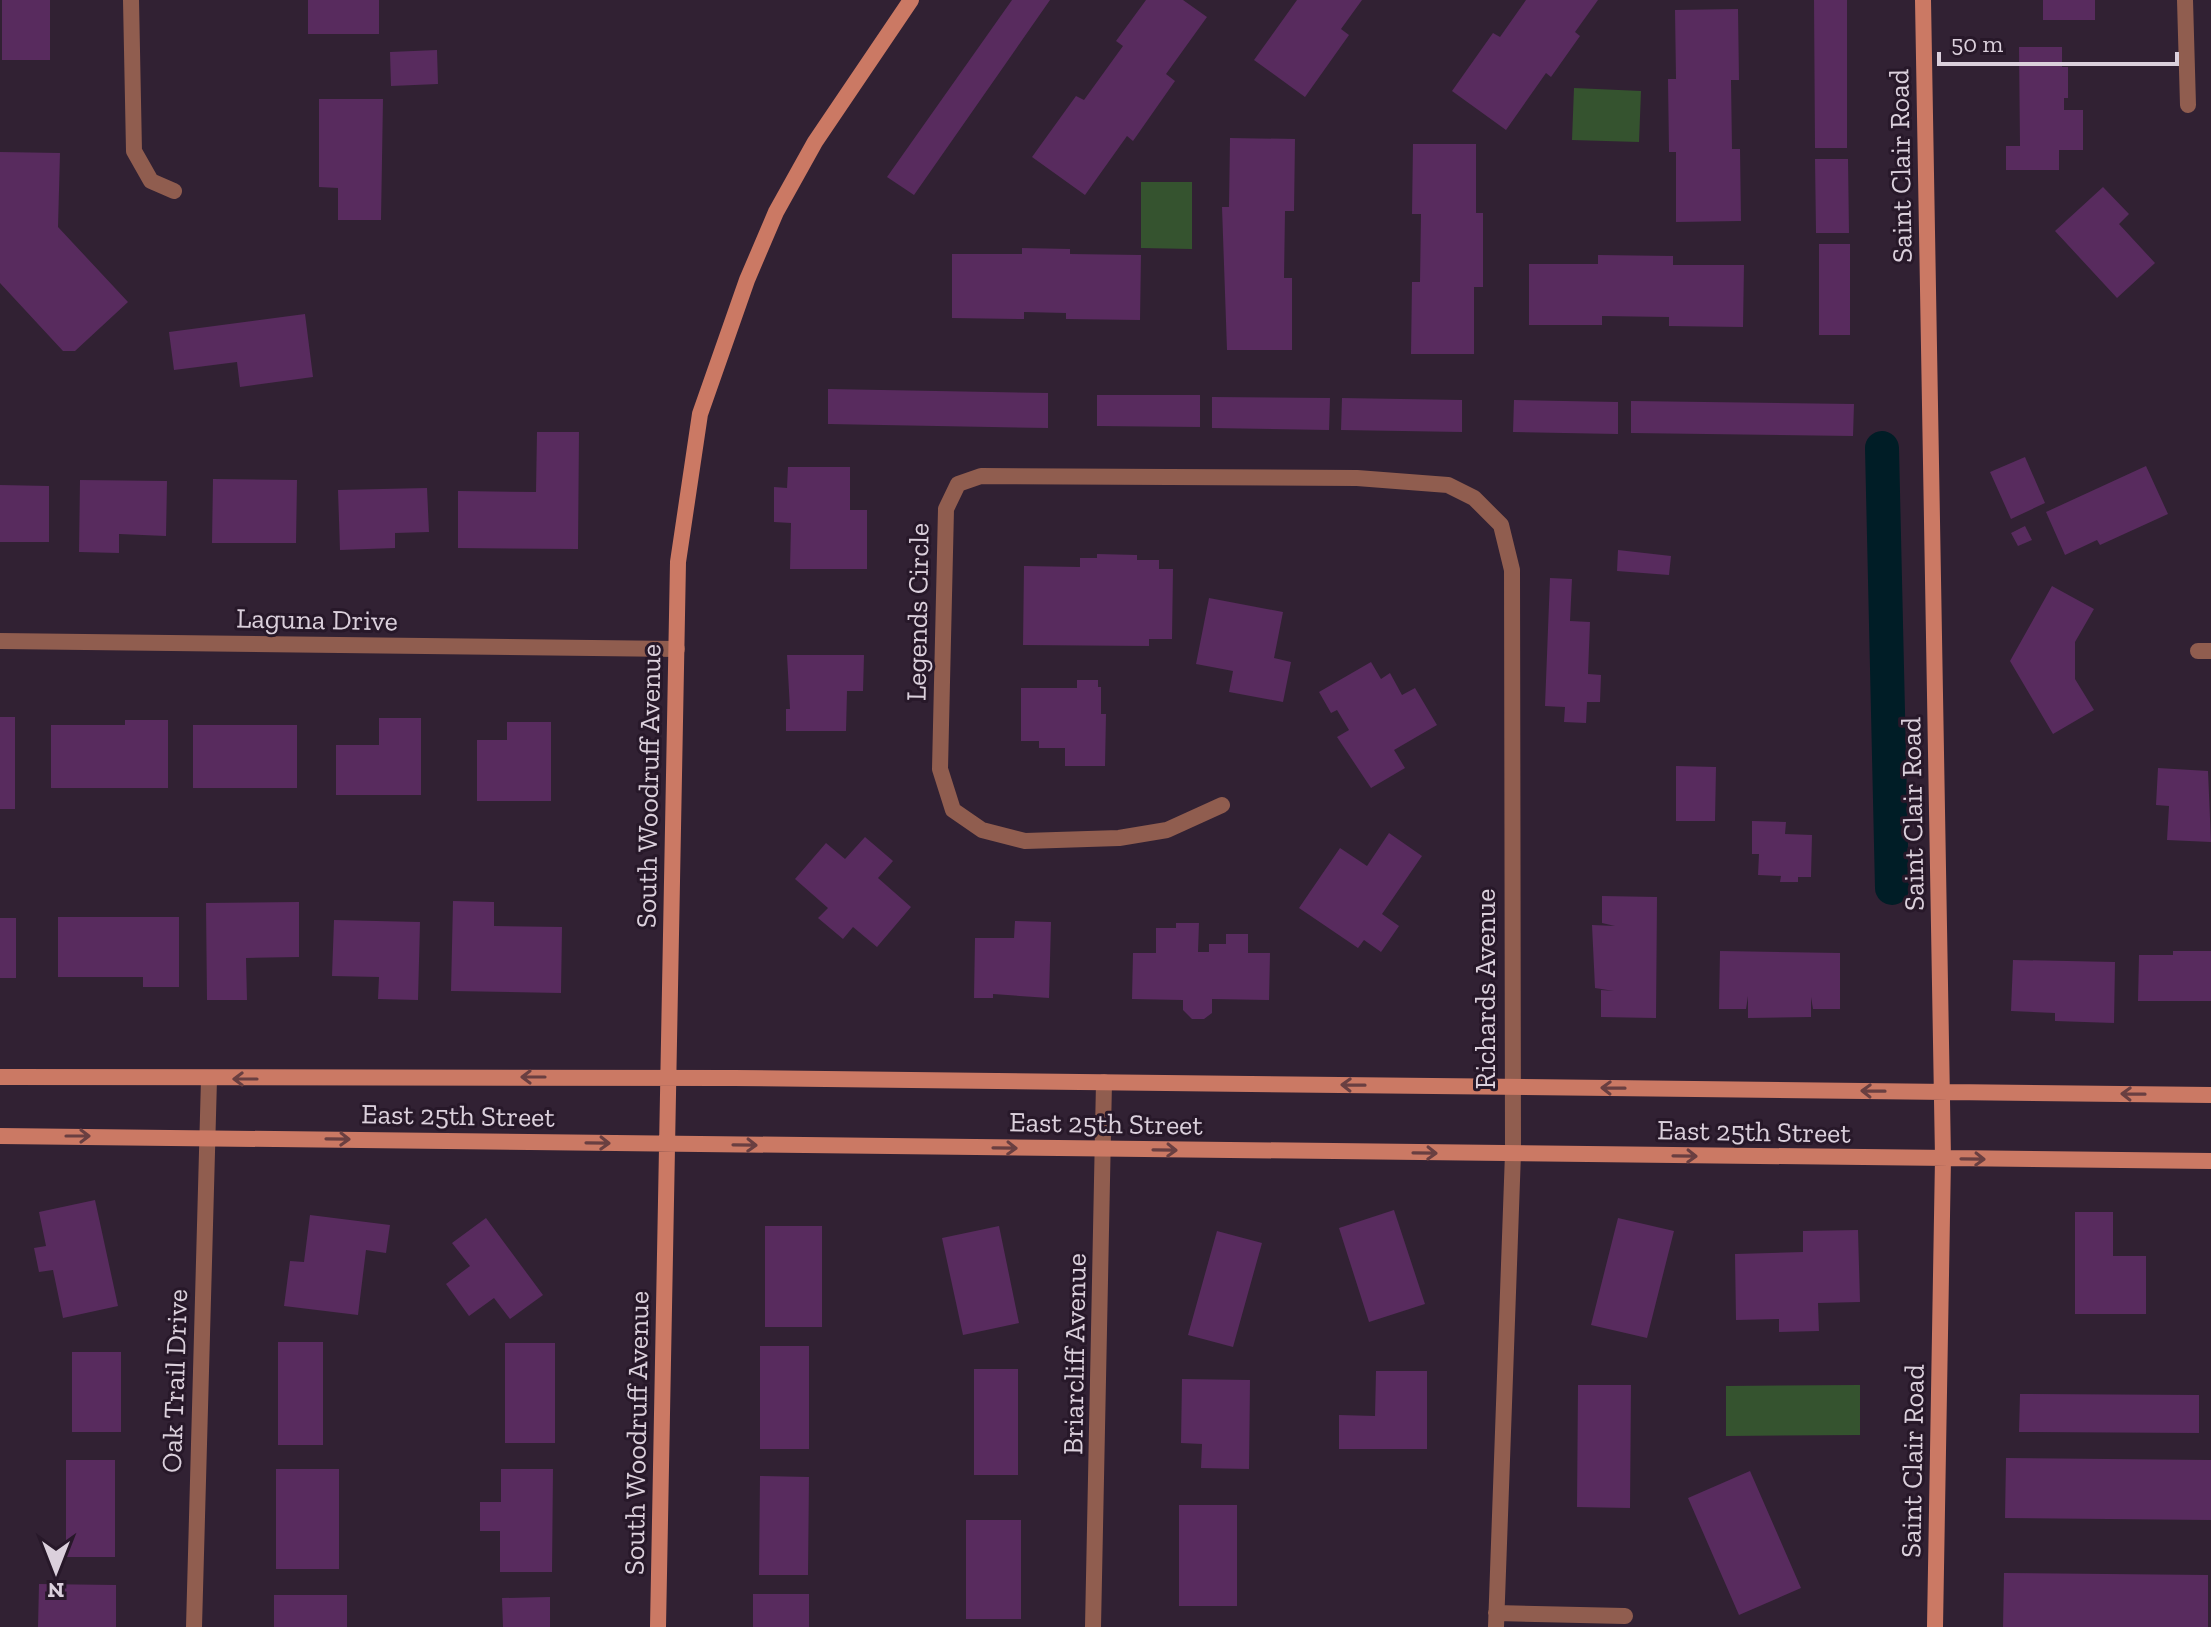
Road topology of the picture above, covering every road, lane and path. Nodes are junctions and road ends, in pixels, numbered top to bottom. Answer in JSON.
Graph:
{"nodes":[{"id":1,"x":131,"y":0,"type":"edge"},
{"id":2,"x":911,"y":0,"type":"edge"},
{"id":3,"x":1923,"y":0,"type":"edge"},
{"id":4,"x":2185,"y":0,"type":"edge"},
{"id":5,"x":2188,"y":105,"type":"dead end"},
{"id":6,"x":174,"y":191,"type":"dead end"},
{"id":7,"x":1357,"y":478,"type":"joint"},
{"id":8,"x":0,"y":641,"type":"edge"},
{"id":9,"x":677,"y":649,"type":"junction"},
{"id":10,"x":1222,"y":805,"type":"dead end"},
{"id":11,"x":0,"y":1077,"type":"edge"},
{"id":12,"x":667,"y":1077,"type":"junction"},
{"id":13,"x":209,"y":1079,"type":"junction"},
{"id":14,"x":1104,"y":1082,"type":"junction"},
{"id":15,"x":1510,"y":1087,"type":"junction"},
{"id":16,"x":1941,"y":1092,"type":"junction"},
{"id":17,"x":2211,"y":1095,"type":"edge"},
{"id":18,"x":0,"y":1136,"type":"edge"},
{"id":19,"x":208,"y":1137,"type":"junction"},
{"id":20,"x":667,"y":1144,"type":"junction"},
{"id":21,"x":1105,"y":1149,"type":"junction"},
{"id":22,"x":1513,"y":1153,"type":"junction"},
{"id":23,"x":1943,"y":1158,"type":"junction"},
{"id":24,"x":2211,"y":1161,"type":"edge"},
{"id":25,"x":1625,"y":1616,"type":"dead end"},
{"id":26,"x":1496,"y":1620,"type":"edge"},
{"id":27,"x":194,"y":1627,"type":"edge"},
{"id":28,"x":658,"y":1627,"type":"edge"},
{"id":29,"x":1093,"y":1627,"type":"edge"},
{"id":30,"x":1935,"y":1627,"type":"edge"}],
"edges":[{"from":1,"to":6,"type":"street"},
{"from":2,"to":9,"type":"street","name":"South Woodruff Avenue"},
{"from":3,"to":16,"type":"street","name":"Saint Clair Road"},
{"from":4,"to":5,"type":"street"},
{"from":7,"to":10,"type":"street","name":"Legends Circle"},
{"from":7,"to":15,"type":"street","name":"Richards Avenue"},
{"from":8,"to":9,"type":"street","name":"Laguna Drive"},
{"from":9,"to":12,"type":"street","name":"South Woodruff Avenue"},
{"from":11,"to":13,"type":"street","name":"East 25th Street"},
{"from":12,"to":13,"type":"street","name":"East 25th Street","one_way":true},
{"from":12,"to":14,"type":"street","name":"East 25th Street"},
{"from":12,"to":20,"type":"street","name":"South Woodruff Avenue"},
{"from":13,"to":19,"type":"street","name":"Oak Trail Drive"},
{"from":15,"to":14,"type":"street","name":"East 25th Street","one_way":true},
{"from":14,"to":21,"type":"street","name":"Briarcliff Avenue"},
{"from":16,"to":15,"type":"street","name":"East 25th Street","one_way":true},
{"from":15,"to":22,"type":"street","name":"Richards Avenue"},
{"from":17,"to":16,"type":"street","name":"East 25th Street","one_way":true},
{"from":16,"to":23,"type":"street","name":"Saint Clair Road"},
{"from":18,"to":19,"type":"street","name":"East 25th Street","one_way":true},
{"from":19,"to":20,"type":"street","name":"East 25th Street","one_way":true},
{"from":19,"to":27,"type":"street","name":"Oak Trail Drive"},
{"from":20,"to":21,"type":"street","name":"East 25th Street","one_way":true},
{"from":20,"to":28,"type":"street","name":"South Woodruff Avenue"},
{"from":21,"to":22,"type":"street","name":"East 25th Street","one_way":true},
{"from":21,"to":29,"type":"street","name":"Briarcliff Avenue"},
{"from":22,"to":23,"type":"street","name":"East 25th Street","one_way":true},
{"from":22,"to":26,"type":"street","name":"Richards Avenue"},
{"from":23,"to":24,"type":"street","name":"East 25th Street","one_way":true},
{"from":23,"to":30,"type":"street","name":"Saint Clair Road"},
{"from":25,"to":26,"type":"street","name":"Richards Avenue"}]}
